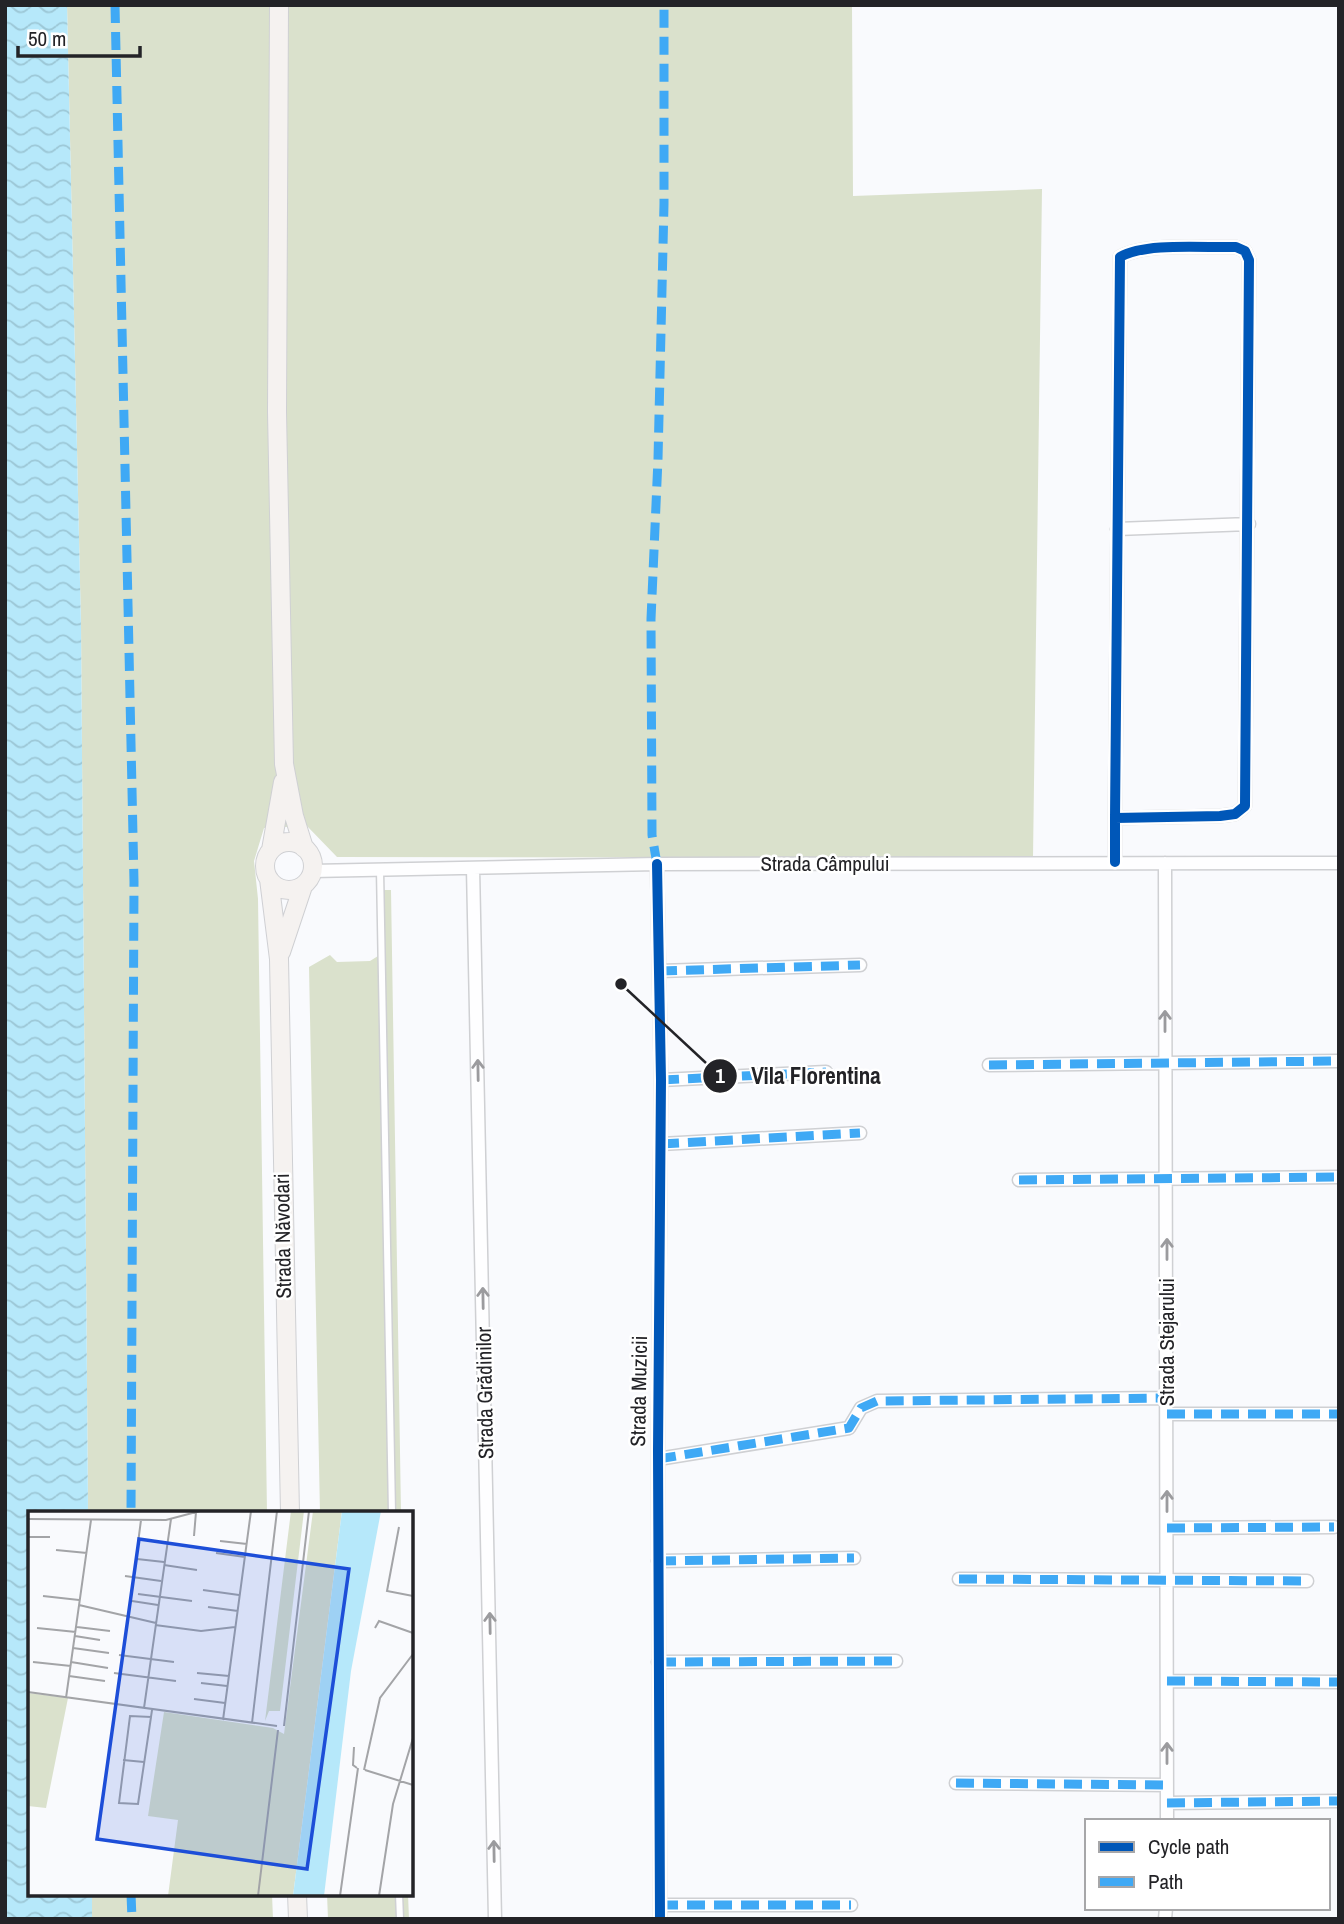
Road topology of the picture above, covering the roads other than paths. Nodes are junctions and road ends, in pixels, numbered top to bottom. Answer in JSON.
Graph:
{"nodes":[{"id":1,"x":279,"y":5,"type":"edge"},
{"id":2,"x":1248,"y":524,"type":"junction"},
{"id":3,"x":1117,"y":528,"type":"junction"},
{"id":4,"x":285,"y":768,"type":"junction"},
{"id":5,"x":1115,"y":818,"type":"junction"},
{"id":6,"x":304,"y":848,"type":"junction"},
{"id":7,"x":271,"y":850,"type":"junction"},
{"id":8,"x":1115,"y":862,"type":"junction"},
{"id":9,"x":1165,"y":863,"type":"junction"},
{"id":10,"x":1339,"y":863,"type":"edge"},
{"id":11,"x":657,"y":864,"type":"junction"},
{"id":12,"x":473,"y":868,"type":"junction"},
{"id":13,"x":380,"y":870,"type":"junction"},
{"id":14,"x":308,"y":878,"type":"junction"},
{"id":15,"x":269,"y":879,"type":"junction"},
{"id":16,"x":279,"y":959,"type":"junction"},
{"id":17,"x":860,"y":965,"type":"dead end"},
{"id":18,"x":659,"y":971,"type":"junction"},
{"id":19,"x":1339,"y":1061,"type":"edge"},
{"id":20,"x":989,"y":1065,"type":"dead end"},
{"id":21,"x":1166,"y":1065,"type":"junction"},
{"id":22,"x":826,"y":1072,"type":"dead end"},
{"id":23,"x":661,"y":1080,"type":"junction"},
{"id":24,"x":860,"y":1133,"type":"dead end"},
{"id":25,"x":661,"y":1143,"type":"junction"},
{"id":26,"x":1339,"y":1177,"type":"edge"},
{"id":27,"x":1166,"y":1179,"type":"junction"},
{"id":28,"x":1019,"y":1180,"type":"dead end"},
{"id":29,"x":1167,"y":1398,"type":"junction"},
{"id":30,"x":1167,"y":1414,"type":"junction"},
{"id":31,"x":1339,"y":1414,"type":"edge"},
{"id":32,"x":658,"y":1459,"type":"junction"},
{"id":33,"x":290,"y":1511,"type":"edge"},
{"id":34,"x":393,"y":1511,"type":"edge"},
{"id":35,"x":1334,"y":1527,"type":"dead end"},
{"id":36,"x":1167,"y":1528,"type":"junction"},
{"id":37,"x":854,"y":1558,"type":"dead end"},
{"id":38,"x":658,"y":1561,"type":"junction"},
{"id":39,"x":960,"y":1579,"type":"dead end"},
{"id":40,"x":1168,"y":1581,"type":"junction"},
{"id":41,"x":1307,"y":1581,"type":"dead end"},
{"id":42,"x":896,"y":1661,"type":"dead end"},
{"id":43,"x":659,"y":1662,"type":"junction"},
{"id":44,"x":1167,"y":1681,"type":"junction"},
{"id":45,"x":1339,"y":1682,"type":"edge"},
{"id":46,"x":956,"y":1783,"type":"dead end"},
{"id":47,"x":1167,"y":1785,"type":"junction"},
{"id":48,"x":1339,"y":1801,"type":"edge"},
{"id":49,"x":1167,"y":1802,"type":"junction"},
{"id":50,"x":1167,"y":1819,"type":"edge"},
{"id":51,"x":297,"y":1896,"type":"edge"},
{"id":52,"x":399,"y":1896,"type":"edge"},
{"id":53,"x":660,"y":1905,"type":"junction"},
{"id":54,"x":851,"y":1905,"type":"dead end"},
{"id":55,"x":298,"y":1919,"type":"edge"},
{"id":56,"x":400,"y":1919,"type":"edge"},
{"id":57,"x":495,"y":1919,"type":"edge"},
{"id":58,"x":660,"y":1919,"type":"edge"}],
"edges":[{"from":1,"to":4,"type":"main road"},
{"from":2,"to":3,"type":"street"},
{"from":2,"to":3,"type":"street"},
{"from":2,"to":5,"type":"street"},
{"from":3,"to":5,"type":"street"},
{"from":4,"to":6,"type":"main road"},
{"from":4,"to":7,"type":"main road"},
{"from":5,"to":8,"type":"street"},
{"from":6,"to":7,"type":"main road"},
{"from":6,"to":14,"type":"main road"},
{"from":7,"to":15,"type":"main road"},
{"from":8,"to":9,"type":"street","name":"Strada Câmpului"},
{"from":8,"to":11,"type":"street","name":"Strada Câmpului"},
{"from":9,"to":10,"type":"street","name":"Strada Câmpului"},
{"from":21,"to":9,"type":"street","name":"Strada Stejarului","one_way":true},
{"from":11,"to":12,"type":"street","name":"Strada Câmpului"},
{"from":11,"to":18,"type":"street","name":"Strada Muzicii"},
{"from":12,"to":13,"type":"street","name":"Strada Câmpului"},
{"from":57,"to":12,"type":"street","name":"Strada Grădinilor","one_way":true},
{"from":13,"to":14,"type":"street","name":"Strada Câmpului"},
{"from":13,"to":34,"type":"lane"},
{"from":14,"to":15,"type":"main road"},
{"from":14,"to":16,"type":"main road","name":"Strada Năvodari"},
{"from":15,"to":16,"type":"main road","name":"Strada Năvodari"},
{"from":16,"to":33,"type":"main road","name":"Strada Năvodari"},
{"from":17,"to":18,"type":"street"},
{"from":18,"to":23,"type":"street","name":"Strada Muzicii"},
{"from":19,"to":21,"type":"street"},
{"from":20,"to":21,"type":"street"},
{"from":21,"to":27,"type":"street","name":"Strada Stejarului"},
{"from":22,"to":23,"type":"street"},
{"from":23,"to":25,"type":"street","name":"Strada Muzicii"},
{"from":24,"to":25,"type":"street"},
{"from":25,"to":32,"type":"street","name":"Strada Muzicii"},
{"from":26,"to":27,"type":"street"},
{"from":27,"to":28,"type":"street"},
{"from":29,"to":27,"type":"street","name":"Strada Stejarului","one_way":true},
{"from":29,"to":30,"type":"street","name":"Strada Stejarului"},
{"from":29,"to":32,"type":"street"},
{"from":30,"to":31,"type":"street"},
{"from":36,"to":30,"type":"street","name":"Strada Stejarului","one_way":true},
{"from":32,"to":38,"type":"street","name":"Strada Muzicii"},
{"from":35,"to":36,"type":"street"},
{"from":36,"to":40,"type":"street","name":"Strada Stejarului"},
{"from":37,"to":38,"type":"street"},
{"from":38,"to":43,"type":"street","name":"Strada Muzicii"},
{"from":39,"to":40,"type":"street"},
{"from":40,"to":41,"type":"street"},
{"from":40,"to":44,"type":"street","name":"Strada Stejarului"},
{"from":42,"to":43,"type":"street"},
{"from":43,"to":53,"type":"street","name":"Strada Muzicii"},
{"from":44,"to":45,"type":"street"},
{"from":47,"to":44,"type":"street","name":"Strada Stejarului","one_way":true},
{"from":46,"to":47,"type":"street"},
{"from":47,"to":49,"type":"street","name":"Strada Stejarului"},
{"from":48,"to":49,"type":"street"},
{"from":49,"to":50,"type":"street","name":"Strada Stejarului"},
{"from":51,"to":55,"type":"main road"},
{"from":52,"to":56,"type":"lane"},
{"from":53,"to":54,"type":"street"},
{"from":53,"to":58,"type":"street","name":"Strada Muzicii"}]}
